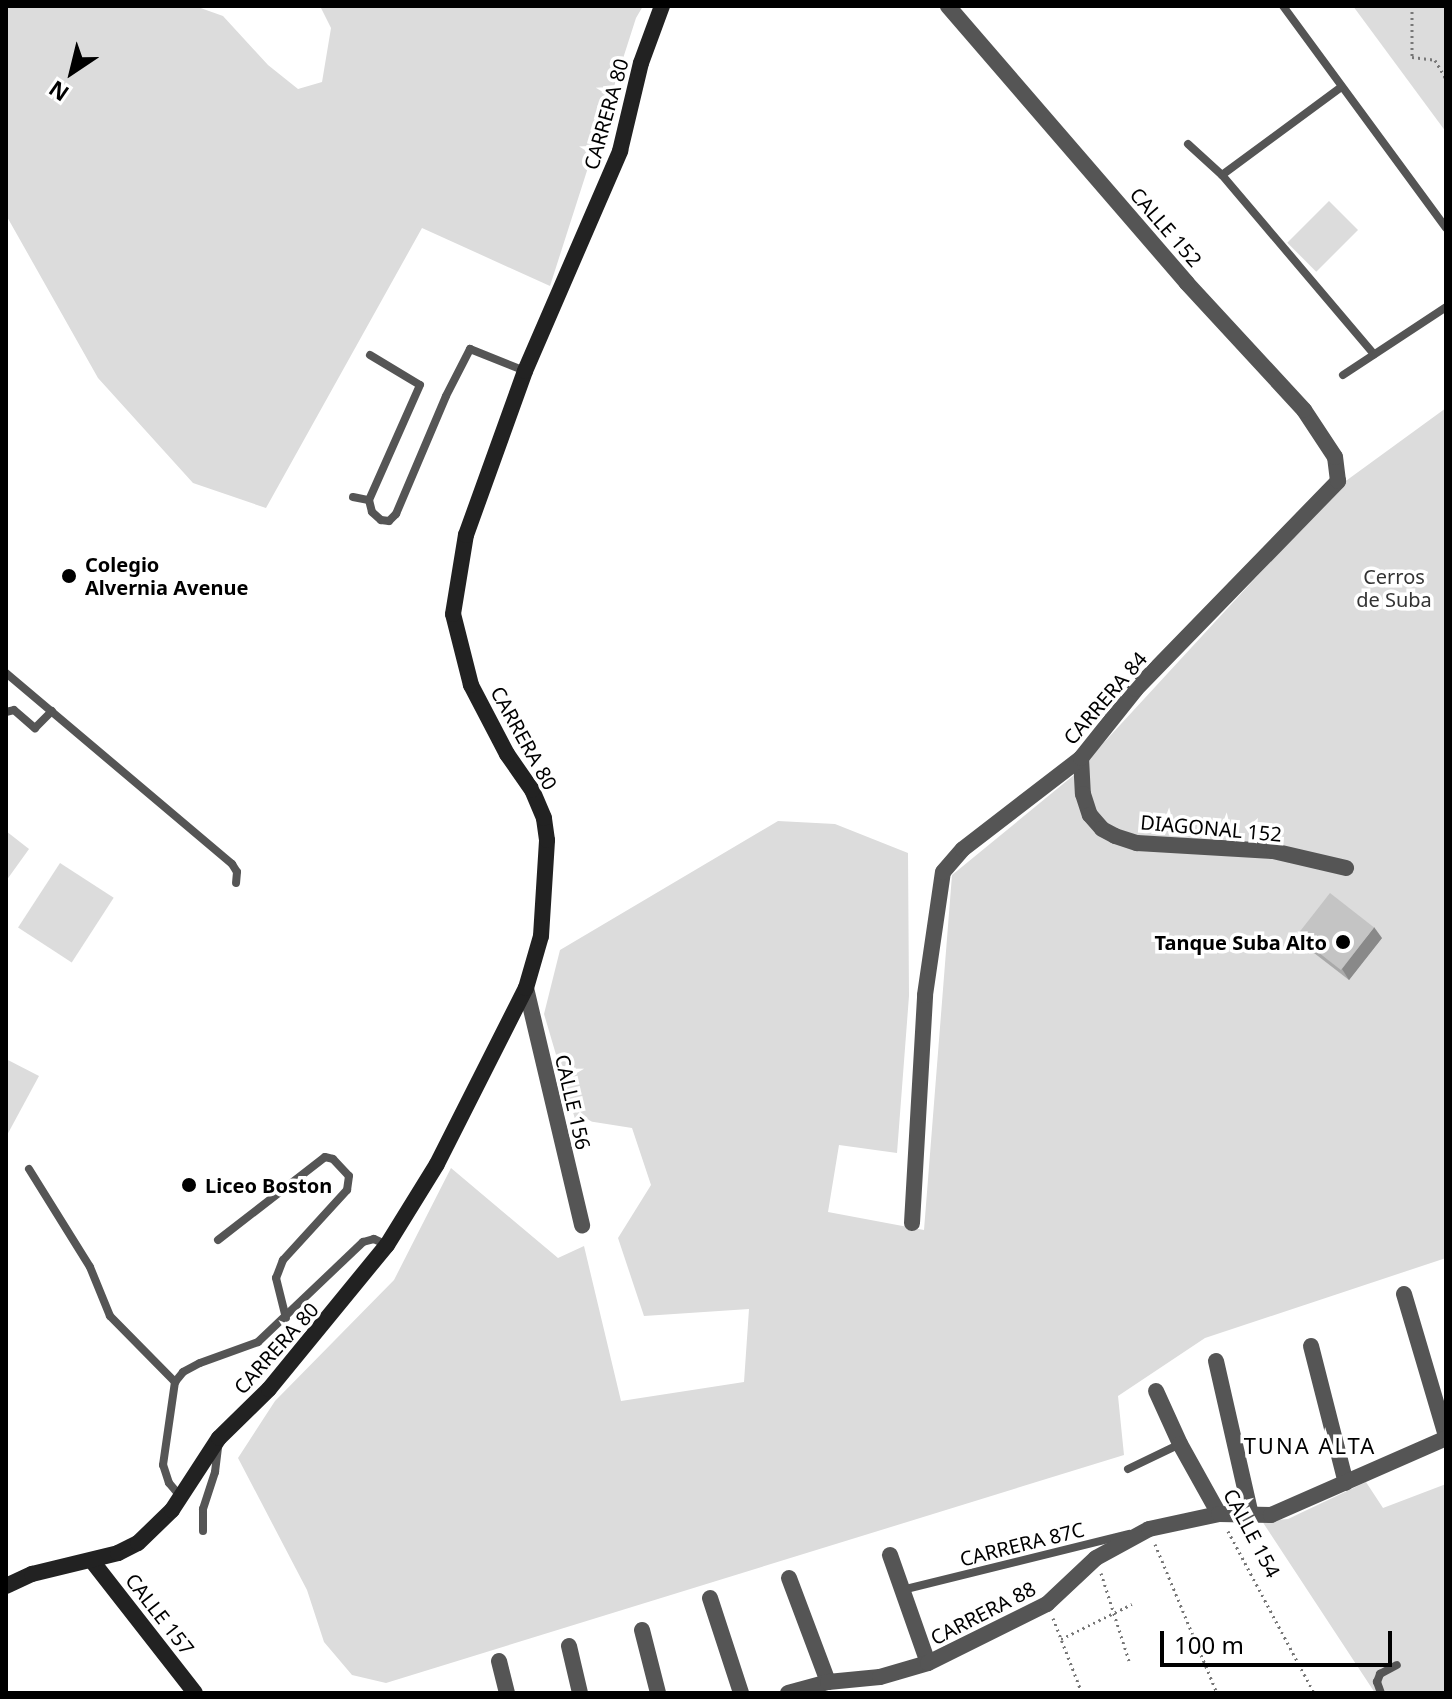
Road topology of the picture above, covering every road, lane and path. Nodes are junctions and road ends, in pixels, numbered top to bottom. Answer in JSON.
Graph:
{"nodes":[{"id":1,"x":662,"y":6,"type":"edge"},
{"id":2,"x":948,"y":6,"type":"edge"},
{"id":3,"x":1283,"y":6,"type":"edge"},
{"id":4,"x":1412,"y":6,"type":"edge"},
{"id":5,"x":1446,"y":79,"type":"edge"},
{"id":6,"x":1340,"y":88,"type":"junction"},
{"id":7,"x":1188,"y":144,"type":"dead end"},
{"id":8,"x":1222,"y":175,"type":"junction"},
{"id":9,"x":1446,"y":228,"type":"edge"},
{"id":10,"x":1446,"y":307,"type":"edge"},
{"id":11,"x":1374,"y":354,"type":"junction"},
{"id":12,"x":370,"y":355,"type":"dead end"},
{"id":13,"x":525,"y":371,"type":"junction"},
{"id":14,"x":1343,"y":375,"type":"dead end"},
{"id":15,"x":1338,"y":481,"type":"joint"},
{"id":16,"x":353,"y":497,"type":"dead end"},
{"id":17,"x":369,"y":500,"type":"junction"},
{"id":18,"x":7,"y":675,"type":"edge"},
{"id":19,"x":52,"y":711,"type":"junction"},
{"id":20,"x":6,"y":712,"type":"edge"},
{"id":21,"x":1081,"y":758,"type":"junction"},
{"id":22,"x":1346,"y":868,"type":"dead end"},
{"id":23,"x":236,"y":883,"type":"dead end"},
{"id":24,"x":526,"y":988,"type":"junction"},
{"id":25,"x":29,"y":1169,"type":"dead end"},
{"id":26,"x":912,"y":1223,"type":"dead end"},
{"id":27,"x":582,"y":1225,"type":"dead end"},
{"id":28,"x":218,"y":1240,"type":"dead end"},
{"id":29,"x":387,"y":1245,"type":"junction"},
{"id":30,"x":1404,"y":1294,"type":"dead end"},
{"id":31,"x":286,"y":1318,"type":"junction"},
{"id":32,"x":1311,"y":1346,"type":"dead end"},
{"id":33,"x":1216,"y":1361,"type":"dead end"},
{"id":34,"x":175,"y":1382,"type":"junction"},
{"id":35,"x":1156,"y":1391,"type":"dead end"},
{"id":36,"x":1446,"y":1437,"type":"edge"},
{"id":37,"x":219,"y":1438,"type":"junction"},
{"id":38,"x":1180,"y":1444,"type":"junction"},
{"id":39,"x":1128,"y":1469,"type":"dead end"},
{"id":40,"x":1346,"y":1483,"type":"junction"},
{"id":41,"x":181,"y":1497,"type":"junction"},
{"id":42,"x":1219,"y":1514,"type":"junction"},
{"id":43,"x":1251,"y":1515,"type":"junction"},
{"id":44,"x":1149,"y":1529,"type":"junction"},
{"id":45,"x":203,"y":1531,"type":"dead end"},
{"id":46,"x":890,"y":1555,"type":"dead end"},
{"id":47,"x":1096,"y":1558,"type":"junction"},
{"id":48,"x":92,"y":1561,"type":"junction"},
{"id":49,"x":789,"y":1578,"type":"dead end"},
{"id":50,"x":6,"y":1586,"type":"edge"},
{"id":51,"x":902,"y":1590,"type":"junction"},
{"id":52,"x":710,"y":1598,"type":"dead end"},
{"id":53,"x":1047,"y":1604,"type":"junction"},
{"id":54,"x":1132,"y":1604,"type":"dead end"},
{"id":55,"x":1114,"y":1613,"type":"junction"},
{"id":56,"x":642,"y":1630,"type":"dead end"},
{"id":57,"x":1061,"y":1639,"type":"junction"},
{"id":58,"x":569,"y":1646,"type":"dead end"},
{"id":59,"x":499,"y":1661,"type":"dead end"},
{"id":60,"x":1129,"y":1661,"type":"dead end"},
{"id":61,"x":928,"y":1663,"type":"junction"},
{"id":62,"x":1397,"y":1665,"type":"dead end"},
{"id":63,"x":828,"y":1682,"type":"junction"},
{"id":64,"x":882,"y":1685,"type":"edge"},
{"id":65,"x":195,"y":1693,"type":"edge"},
{"id":66,"x":507,"y":1693,"type":"edge"},
{"id":67,"x":580,"y":1693,"type":"edge"},
{"id":68,"x":658,"y":1693,"type":"edge"},
{"id":69,"x":741,"y":1693,"type":"edge"},
{"id":70,"x":788,"y":1693,"type":"edge"},
{"id":71,"x":1082,"y":1693,"type":"edge"},
{"id":72,"x":1217,"y":1693,"type":"edge"},
{"id":73,"x":1314,"y":1693,"type":"edge"},
{"id":74,"x":1381,"y":1693,"type":"edge"}],
"edges":[{"from":1,"to":13,"type":"street","name":"CARRERA 80"},
{"from":2,"to":15,"type":"street","name":"CALLE 152"},
{"from":3,"to":6,"type":"lane"},
{"from":4,"to":5,"type":"path"},
{"from":6,"to":8,"type":"lane"},
{"from":6,"to":9,"type":"lane"},
{"from":7,"to":8,"type":"lane"},
{"from":8,"to":11,"type":"lane"},
{"from":10,"to":11,"type":"lane"},
{"from":11,"to":14,"type":"lane"},
{"from":12,"to":17,"type":"lane"},
{"from":13,"to":17,"type":"lane"},
{"from":13,"to":24,"type":"street","name":"CARRERA 80"},
{"from":15,"to":21,"type":"street","name":"CARRERA 84"},
{"from":16,"to":17,"type":"lane"},
{"from":18,"to":19,"type":"lane"},
{"from":19,"to":20,"type":"lane"},
{"from":19,"to":23,"type":"lane"},
{"from":21,"to":22,"type":"street","name":"DIAGONAL 152"},
{"from":21,"to":26,"type":"street","name":"CARRERA 84"},
{"from":24,"to":27,"type":"street","name":"CALLE 156"},
{"from":24,"to":29,"type":"street","name":"CARRERA 80"},
{"from":25,"to":34,"type":"lane"},
{"from":28,"to":31,"type":"lane"},
{"from":29,"to":31,"type":"lane"},
{"from":29,"to":37,"type":"street","name":"CARRERA 80"},
{"from":30,"to":36,"type":"street"},
{"from":31,"to":34,"type":"lane"},
{"from":32,"to":40,"type":"street"},
{"from":33,"to":43,"type":"street"},
{"from":34,"to":41,"type":"lane"},
{"from":35,"to":38,"type":"street","name":"CALLE 154"},
{"from":36,"to":40,"type":"street","name":"CARRERA 88"},
{"from":37,"to":41,"type":"street","name":"CARRERA 80"},
{"from":37,"to":45,"type":"lane"},
{"from":38,"to":39,"type":"lane"},
{"from":38,"to":42,"type":"street","name":"CALLE 154"},
{"from":40,"to":43,"type":"street","name":"CARRERA 88"},
{"from":41,"to":48,"type":"street","name":"CARRERA 80"},
{"from":42,"to":43,"type":"street","name":"CARRERA 88"},
{"from":42,"to":44,"type":"street","name":"CARRERA 88"},
{"from":42,"to":73,"type":"path","name":"CALLE 154"},
{"from":44,"to":47,"type":"street","name":"CARRERA 88"},
{"from":44,"to":51,"type":"lane","name":"CARRERA 87C"},
{"from":44,"to":72,"type":"path"},
{"from":46,"to":51,"type":"street"},
{"from":47,"to":53,"type":"street","name":"CARRERA 88"},
{"from":47,"to":55,"type":"path"},
{"from":48,"to":50,"type":"street","name":"CARRERA 80"},
{"from":48,"to":65,"type":"street","name":"CALLE 157"},
{"from":49,"to":63,"type":"street"},
{"from":51,"to":61,"type":"street"},
{"from":52,"to":69,"type":"street"},
{"from":53,"to":57,"type":"path"},
{"from":53,"to":61,"type":"street","name":"CARRERA 88"},
{"from":54,"to":55,"type":"path"},
{"from":55,"to":57,"type":"path"},
{"from":55,"to":60,"type":"path"},
{"from":56,"to":68,"type":"street"},
{"from":57,"to":71,"type":"path"},
{"from":58,"to":67,"type":"street"},
{"from":59,"to":66,"type":"street"},
{"from":61,"to":64,"type":"street","name":"CARRERA 88"},
{"from":62,"to":74,"type":"lane"},
{"from":63,"to":64,"type":"street","name":"CARRERA 88"},
{"from":63,"to":70,"type":"street","name":"CARRERA 88"}]}
